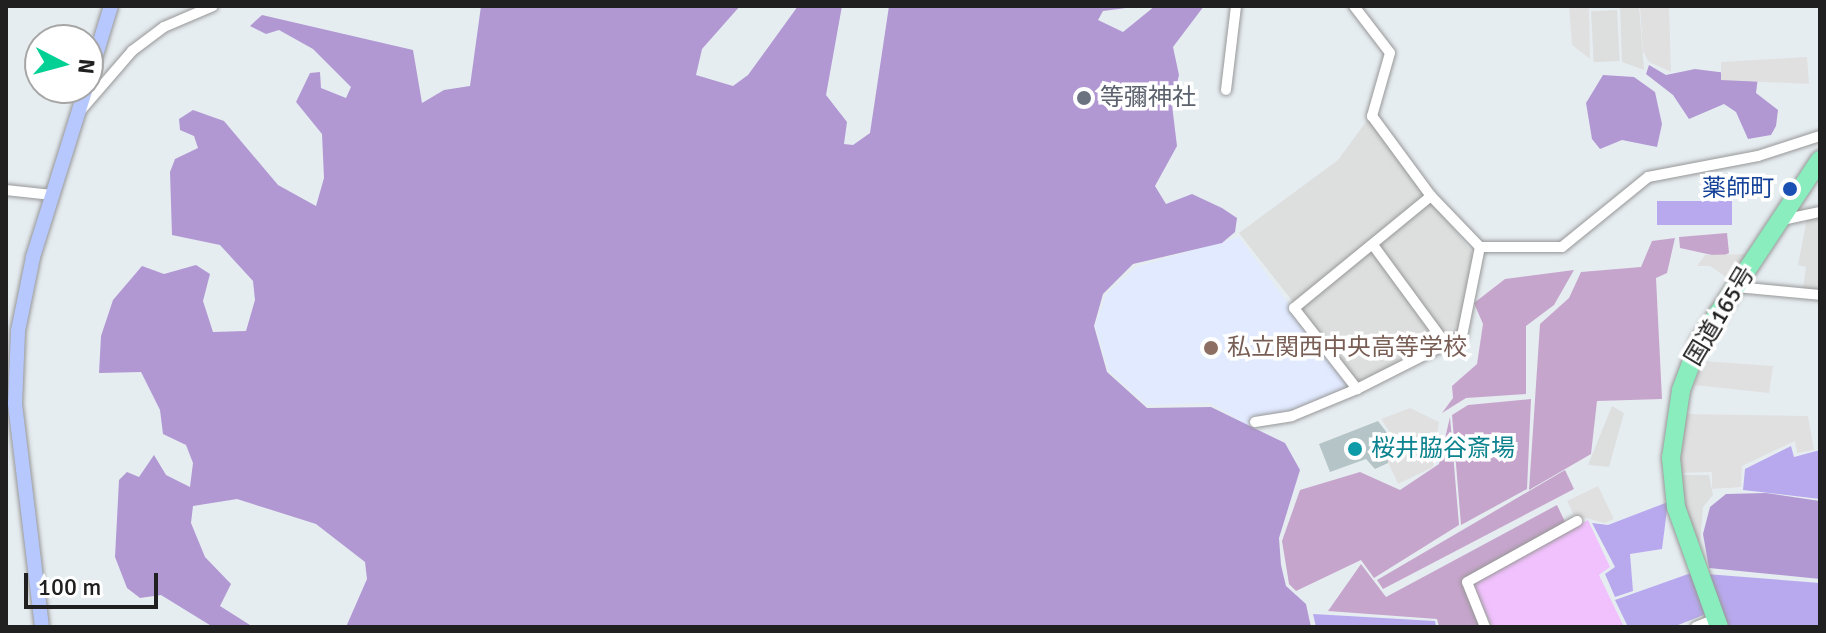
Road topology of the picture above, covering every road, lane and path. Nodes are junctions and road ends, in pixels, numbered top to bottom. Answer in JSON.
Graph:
{"nodes":[{"id":1,"x":111,"y":6,"type":"edge"},
{"id":2,"x":213,"y":6,"type":"edge"},
{"id":3,"x":1236,"y":6,"type":"edge"},
{"id":4,"x":1354,"y":6,"type":"edge"},
{"id":5,"x":104,"y":29,"type":"edge"},
{"id":6,"x":1226,"y":90,"type":"dead end"},
{"id":7,"x":81,"y":104,"type":"edge"},
{"id":8,"x":78,"y":115,"type":"junction"},
{"id":9,"x":1820,"y":136,"type":"edge"},
{"id":10,"x":1820,"y":160,"type":"edge"},
{"id":11,"x":6,"y":190,"type":"edge"},
{"id":12,"x":52,"y":195,"type":"junction"},
{"id":13,"x":1431,"y":196,"type":"junction"},
{"id":14,"x":1820,"y":212,"type":"edge"},
{"id":15,"x":1780,"y":221,"type":"junction"},
{"id":16,"x":1373,"y":245,"type":"junction"},
{"id":17,"x":1480,"y":247,"type":"junction"},
{"id":18,"x":1736,"y":287,"type":"junction"},
{"id":19,"x":1820,"y":295,"type":"edge"},
{"id":20,"x":1448,"y":347,"type":"junction"},
{"id":21,"x":1357,"y":389,"type":"junction"},
{"id":22,"x":1255,"y":422,"type":"dead end"},
{"id":23,"x":1577,"y":521,"type":"dead end"},
{"id":24,"x":1717,"y":623,"type":"edge"},
{"id":25,"x":41,"y":627,"type":"edge"},
{"id":26,"x":1485,"y":627,"type":"edge"},
{"id":27,"x":1696,"y":627,"type":"edge"}],
"edges":[{"from":1,"to":5,"type":"street"},
{"from":2,"to":8,"type":"street"},
{"from":3,"to":6,"type":"street"},
{"from":4,"to":13,"type":"street"},
{"from":7,"to":8,"type":"street"},
{"from":8,"to":12,"type":"street"},
{"from":9,"to":17,"type":"street"},
{"from":10,"to":15,"type":"highway","name":"国道165号"},
{"from":11,"to":12,"type":"street"},
{"from":12,"to":25,"type":"street"},
{"from":13,"to":16,"type":"street"},
{"from":13,"to":17,"type":"street"},
{"from":14,"to":15,"type":"street"},
{"from":15,"to":18,"type":"highway","name":"国道165号"},
{"from":16,"to":20,"type":"street"},
{"from":16,"to":21,"type":"street"},
{"from":17,"to":20,"type":"street"},
{"from":18,"to":19,"type":"street"},
{"from":18,"to":24,"type":"highway","name":"国道165号"},
{"from":20,"to":21,"type":"street"},
{"from":21,"to":22,"type":"street"},
{"from":23,"to":26,"type":"street"},
{"from":24,"to":27,"type":"street"}]}
